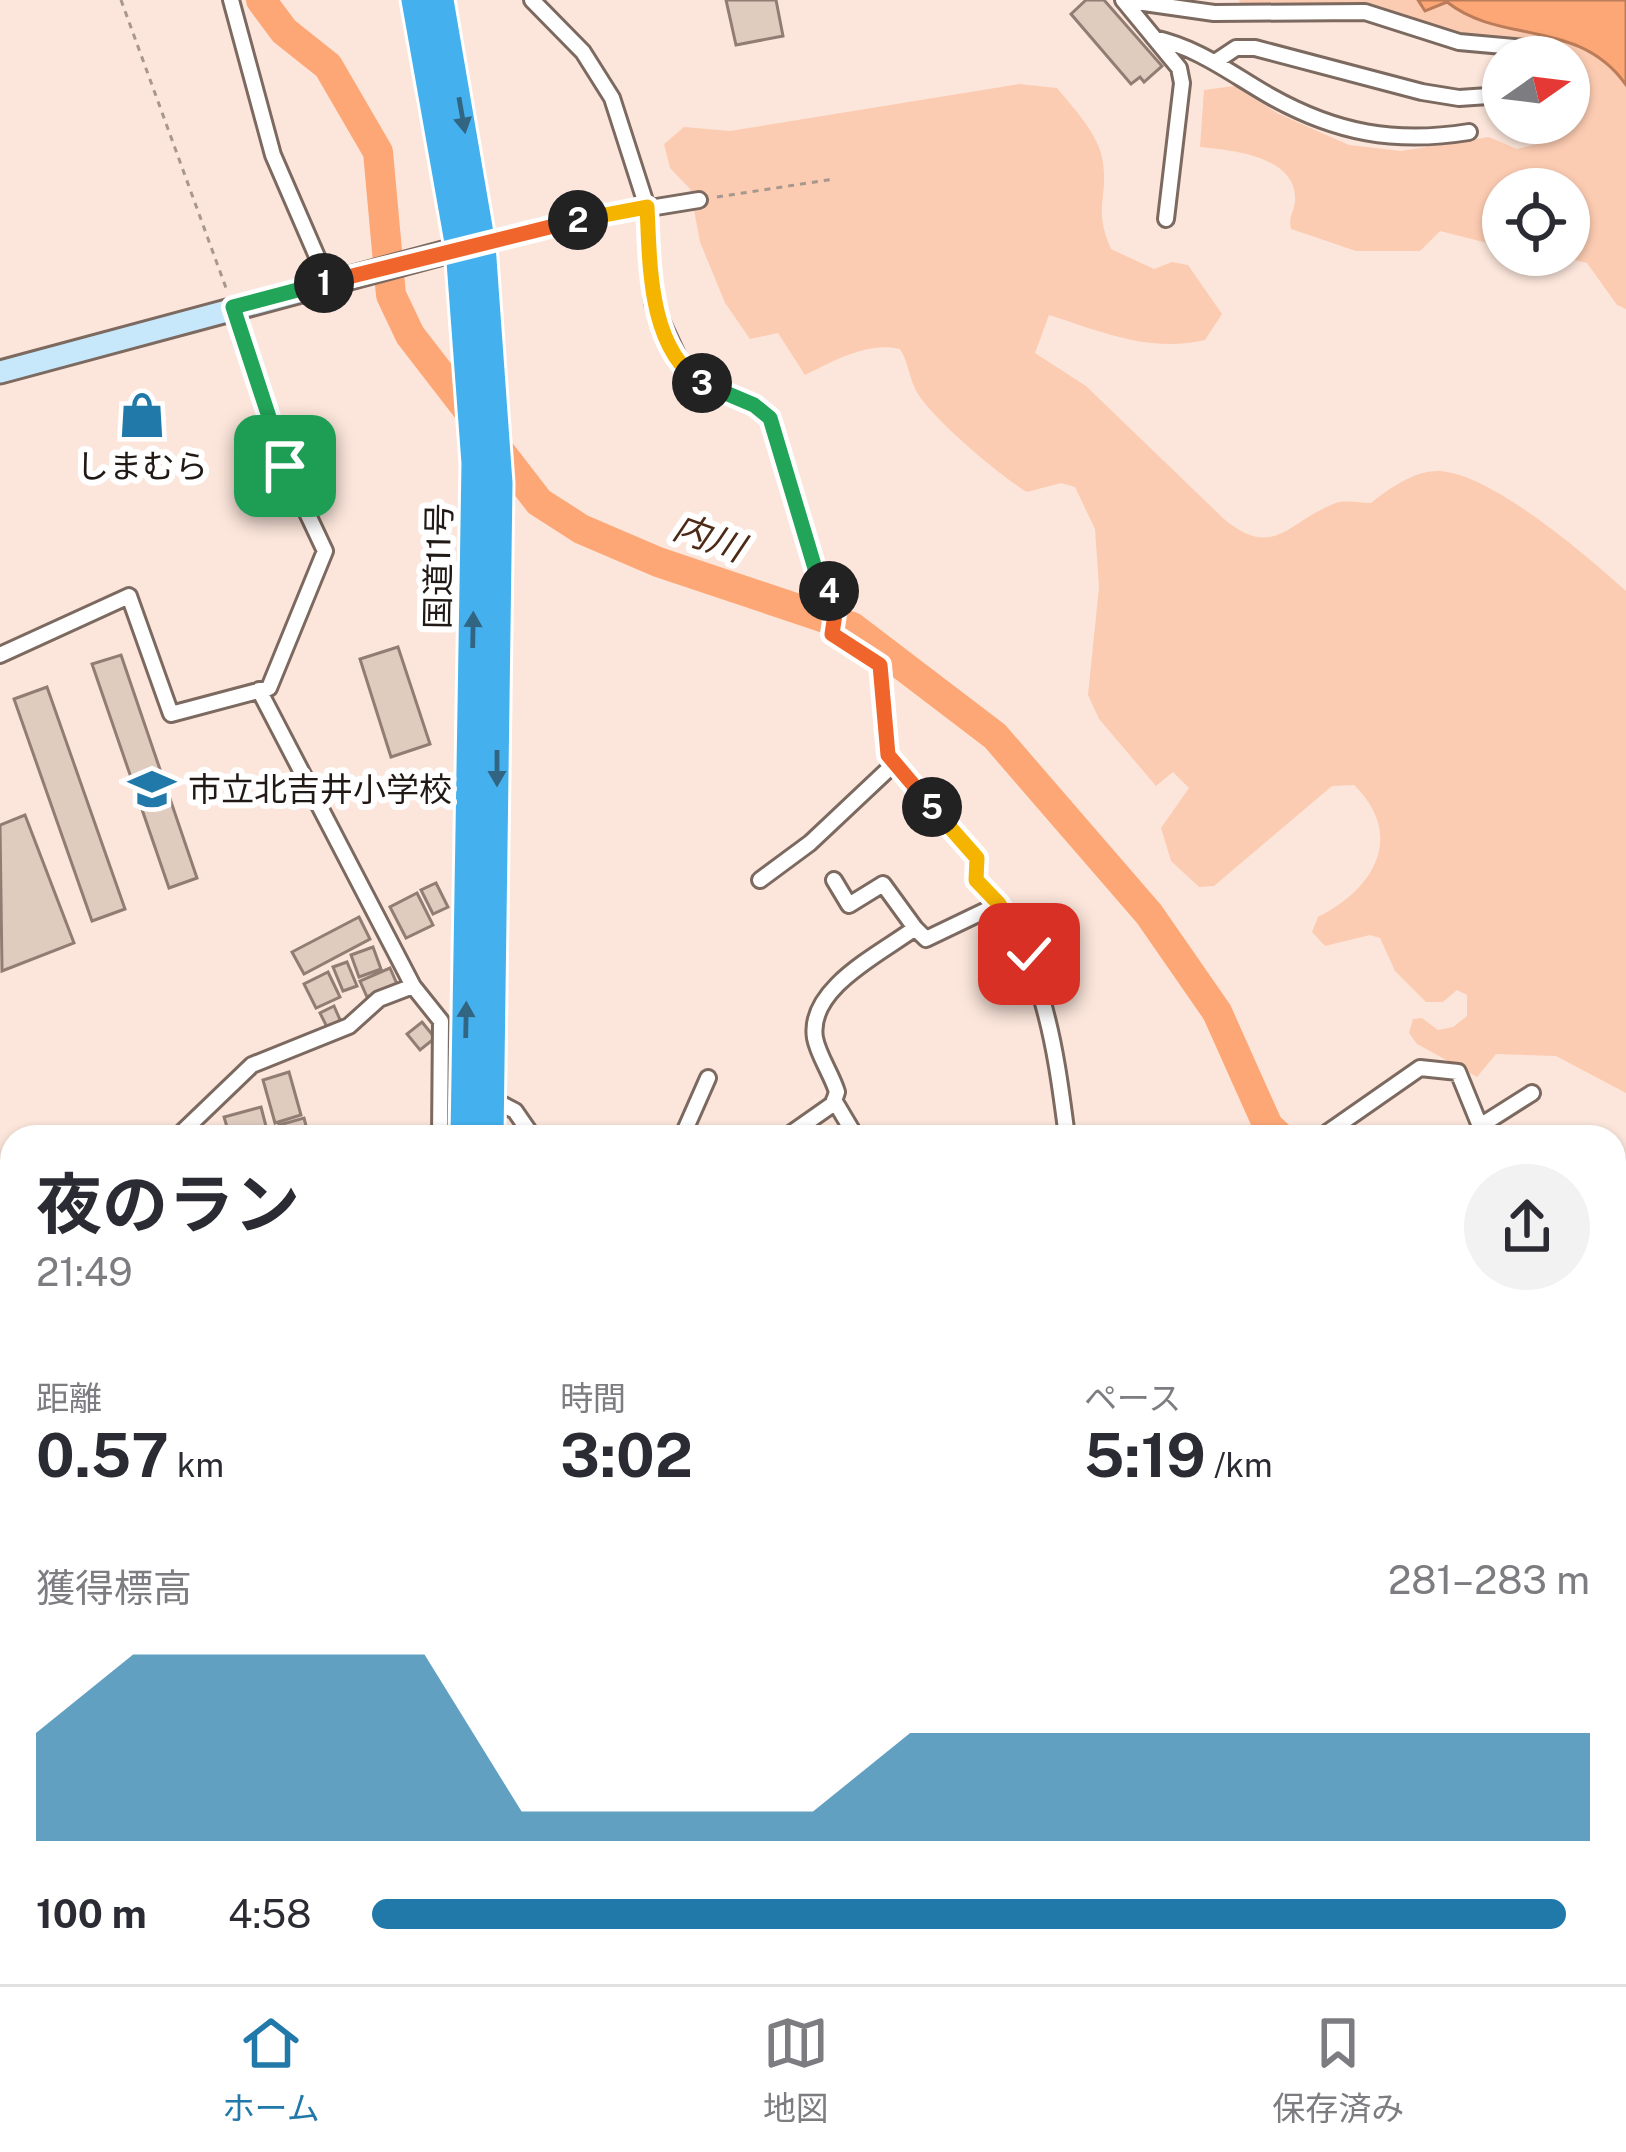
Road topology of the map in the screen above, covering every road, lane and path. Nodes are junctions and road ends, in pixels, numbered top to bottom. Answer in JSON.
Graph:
{"nodes":[{"id":1,"x":121,"y":0,"type":"edge"},
{"id":2,"x":232,"y":0,"type":"edge"},
{"id":3,"x":415,"y":0,"type":"edge"},
{"id":4,"x":440,"y":0,"type":"edge"},
{"id":5,"x":532,"y":0,"type":"edge"},
{"id":6,"x":1154,"y":38,"type":"junction"},
{"id":7,"x":1482,"y":44,"type":"edge"},
{"id":8,"x":1215,"y":62,"type":"junction"},
{"id":9,"x":1482,"y":96,"type":"edge"},
{"id":10,"x":1469,"y":132,"type":"dead end"},
{"id":11,"x":834,"y":179,"type":"dead end"},
{"id":12,"x":699,"y":200,"type":"joint"},
{"id":13,"x":647,"y":207,"type":"junction"},
{"id":14,"x":1166,"y":219,"type":"dead end"},
{"id":15,"x":470,"y":246,"type":"junction"},
{"id":16,"x":328,"y":282,"type":"junction"},
{"id":17,"x":233,"y":307,"type":"junction"},
{"id":18,"x":0,"y":372,"type":"edge"},
{"id":19,"x":0,"y":655,"type":"edge"},
{"id":20,"x":260,"y":690,"type":"junction"},
{"id":21,"x":894,"y":764,"type":"junction"},
{"id":22,"x":760,"y":880,"type":"dead end"},
{"id":23,"x":834,"y":880,"type":"dead end"},
{"id":24,"x":999,"y":904,"type":"junction"},
{"id":25,"x":916,"y":928,"type":"junction"},
{"id":26,"x":412,"y":986,"type":"junction"},
{"id":27,"x":708,"y":1078,"type":"dead end"},
{"id":28,"x":1532,"y":1093,"type":"dead end"},
{"id":29,"x":492,"y":1099,"type":"junction"},
{"id":30,"x":835,"y":1100,"type":"junction"},
{"id":31,"x":190,"y":1125,"type":"edge"},
{"id":32,"x":440,"y":1125,"type":"edge"},
{"id":33,"x":464,"y":1125,"type":"edge"},
{"id":34,"x":491,"y":1125,"type":"edge"},
{"id":35,"x":525,"y":1125,"type":"edge"},
{"id":36,"x":687,"y":1125,"type":"edge"},
{"id":37,"x":802,"y":1125,"type":"edge"},
{"id":38,"x":849,"y":1125,"type":"edge"},
{"id":39,"x":1066,"y":1125,"type":"edge"},
{"id":40,"x":1338,"y":1125,"type":"edge"},
{"id":41,"x":1480,"y":1125,"type":"edge"},
{"id":42,"x":1482,"y":1125,"type":"edge"}],
"edges":[{"from":1,"to":17,"type":"path"},
{"from":2,"to":16,"type":"street"},
{"from":3,"to":15,"type":"highway","name":"国道11号"},
{"from":4,"to":15,"type":"highway","name":"国道11号","one_way":true},
{"from":5,"to":13,"type":"street"},
{"from":6,"to":7,"type":"street"},
{"from":6,"to":8,"type":"street"},
{"from":6,"to":14,"type":"street"},
{"from":8,"to":9,"type":"street"},
{"from":8,"to":10,"type":"street"},
{"from":11,"to":12,"type":"path"},
{"from":12,"to":13,"type":"street"},
{"from":13,"to":15,"type":"street"},
{"from":13,"to":21,"type":"street"},
{"from":15,"to":16,"type":"street"},
{"from":15,"to":29,"type":"highway","name":"国道11号","one_way":true},
{"from":33,"to":15,"type":"highway","name":"国道11号","one_way":true},
{"from":16,"to":17,"type":"street"},
{"from":17,"to":18,"type":"street"},
{"from":17,"to":20,"type":"street"},
{"from":19,"to":20,"type":"street"},
{"from":20,"to":26,"type":"street"},
{"from":21,"to":22,"type":"street"},
{"from":21,"to":24,"type":"street"},
{"from":23,"to":25,"type":"street"},
{"from":24,"to":25,"type":"street"},
{"from":24,"to":39,"type":"street"},
{"from":25,"to":30,"type":"street"},
{"from":26,"to":31,"type":"street"},
{"from":26,"to":32,"type":"street"},
{"from":27,"to":36,"type":"street"},
{"from":28,"to":42,"type":"street"},
{"from":29,"to":34,"type":"highway","name":"国道11号"},
{"from":29,"to":35,"type":"street"},
{"from":30,"to":37,"type":"street"},
{"from":30,"to":38,"type":"street"},
{"from":40,"to":41,"type":"street"}]}
